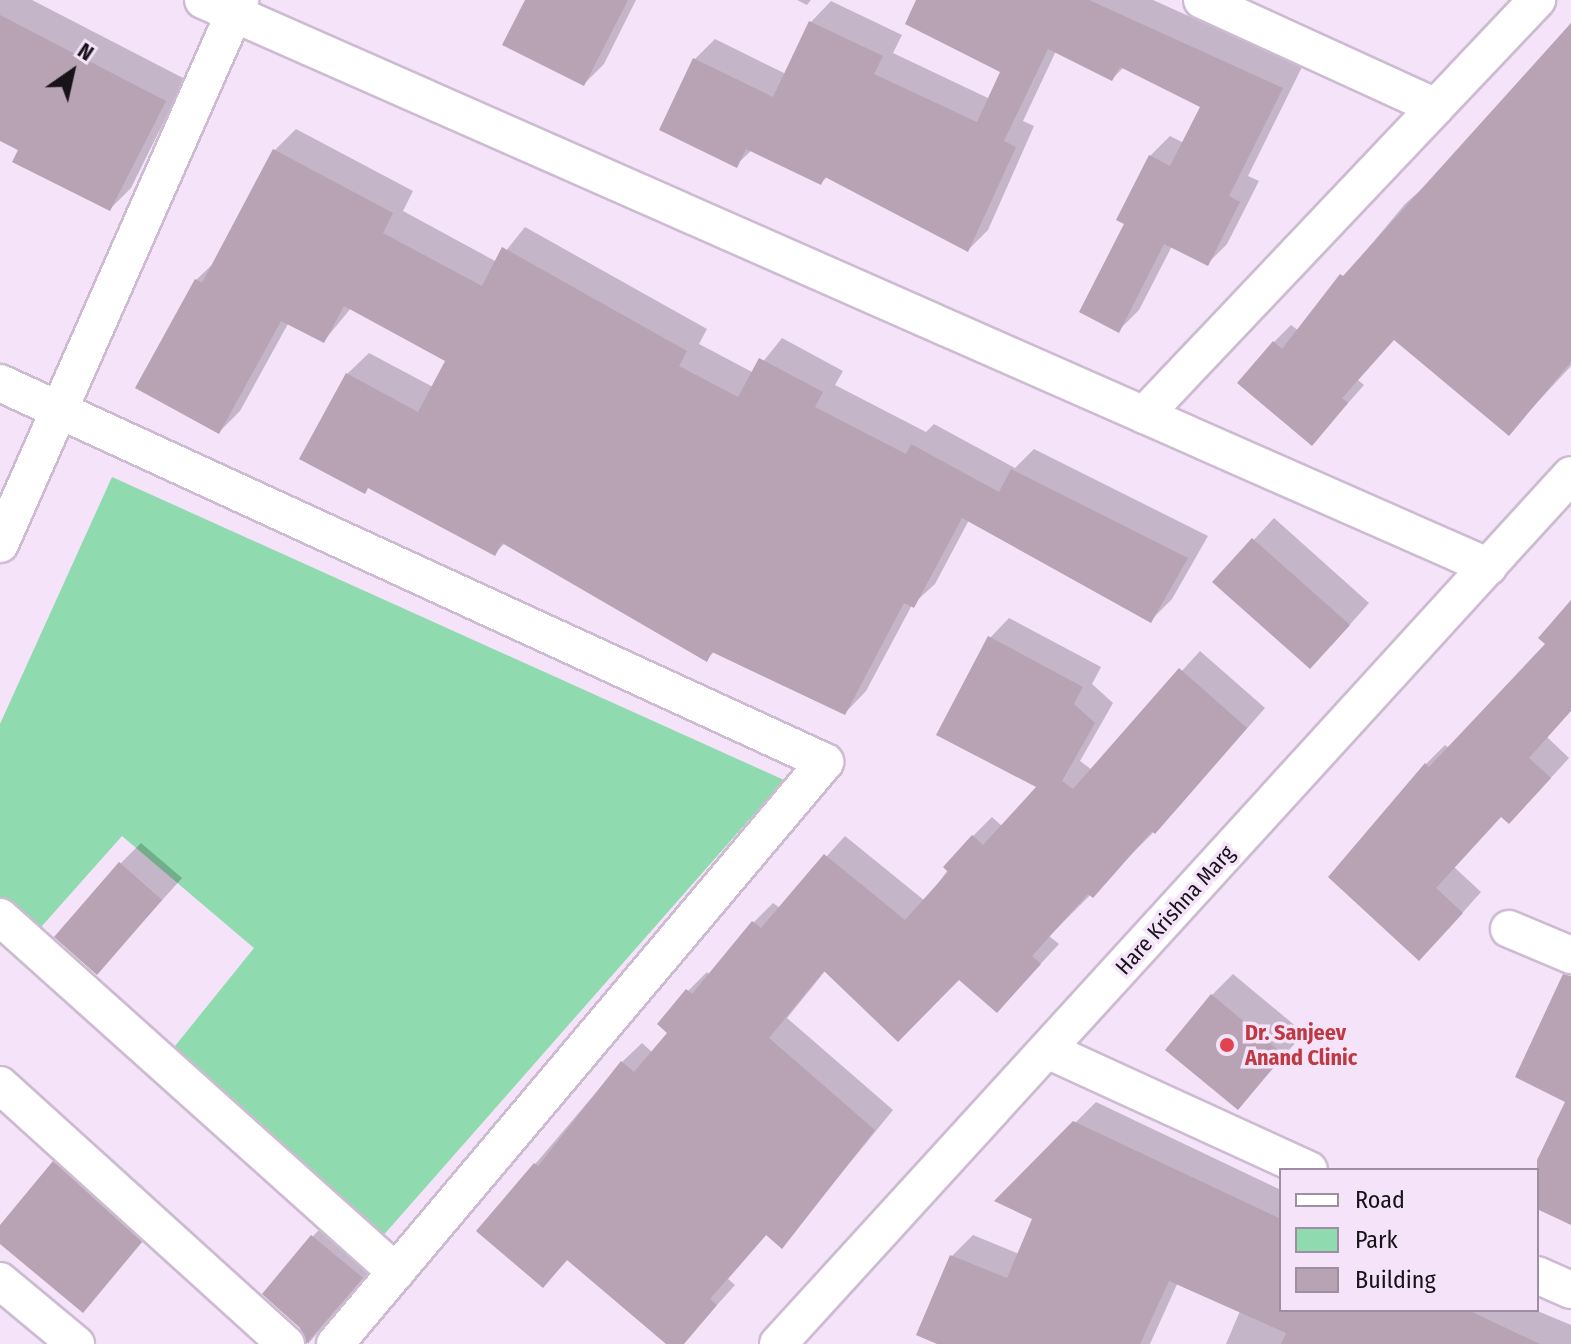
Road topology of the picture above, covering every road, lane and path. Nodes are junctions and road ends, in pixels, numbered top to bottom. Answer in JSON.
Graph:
{"nodes":[{"id":1,"x":1202,"y":0,"type":"edge"},
{"id":2,"x":1537,"y":0,"type":"edge"},
{"id":3,"x":226,"y":5,"type":"edge"},
{"id":4,"x":1436,"y":107,"type":"junction"},
{"id":5,"x":0,"y":383,"type":"edge"},
{"id":6,"x":61,"y":410,"type":"junction"},
{"id":7,"x":1144,"y":415,"type":"junction"},
{"id":8,"x":1571,"y":475,"type":"edge"},
{"id":9,"x":0,"y":544,"type":"edge"},
{"id":10,"x":1489,"y":567,"type":"junction"},
{"id":11,"x":0,"y":917,"type":"edge"},
{"id":12,"x":1509,"y":929,"type":"dead end"},
{"id":13,"x":1571,"y":955,"type":"edge"},
{"id":14,"x":1047,"y":1050,"type":"junction"},
{"id":15,"x":0,"y":1085,"type":"edge"},
{"id":16,"x":1305,"y":1168,"type":"edge"},
{"id":17,"x":396,"y":1272,"type":"junction"},
{"id":18,"x":1539,"y":1276,"type":"edge"},
{"id":19,"x":0,"y":1281,"type":"edge"},
{"id":20,"x":1571,"y":1290,"type":"edge"},
{"id":21,"x":76,"y":1344,"type":"edge"},
{"id":22,"x":286,"y":1344,"type":"edge"},
{"id":23,"x":335,"y":1344,"type":"edge"},
{"id":24,"x":778,"y":1344,"type":"edge"}],
"edges":[{"from":1,"to":4,"type":"street"},
{"from":2,"to":4,"type":"street"},
{"from":3,"to":6,"type":"street"},
{"from":3,"to":7,"type":"street"},
{"from":4,"to":7,"type":"street"},
{"from":5,"to":6,"type":"street"},
{"from":6,"to":9,"type":"street"},
{"from":6,"to":17,"type":"street"},
{"from":7,"to":10,"type":"street"},
{"from":8,"to":10,"type":"street","name":"Hare Krishna Marg"},
{"from":10,"to":14,"type":"street","name":"Hare Krishna Marg"},
{"from":11,"to":17,"type":"street"},
{"from":12,"to":13,"type":"street"},
{"from":14,"to":16,"type":"street"},
{"from":14,"to":24,"type":"street","name":"Hare Krishna Marg"},
{"from":15,"to":22,"type":"street"},
{"from":17,"to":23,"type":"street"},
{"from":18,"to":20,"type":"street"},
{"from":19,"to":21,"type":"street"}]}
